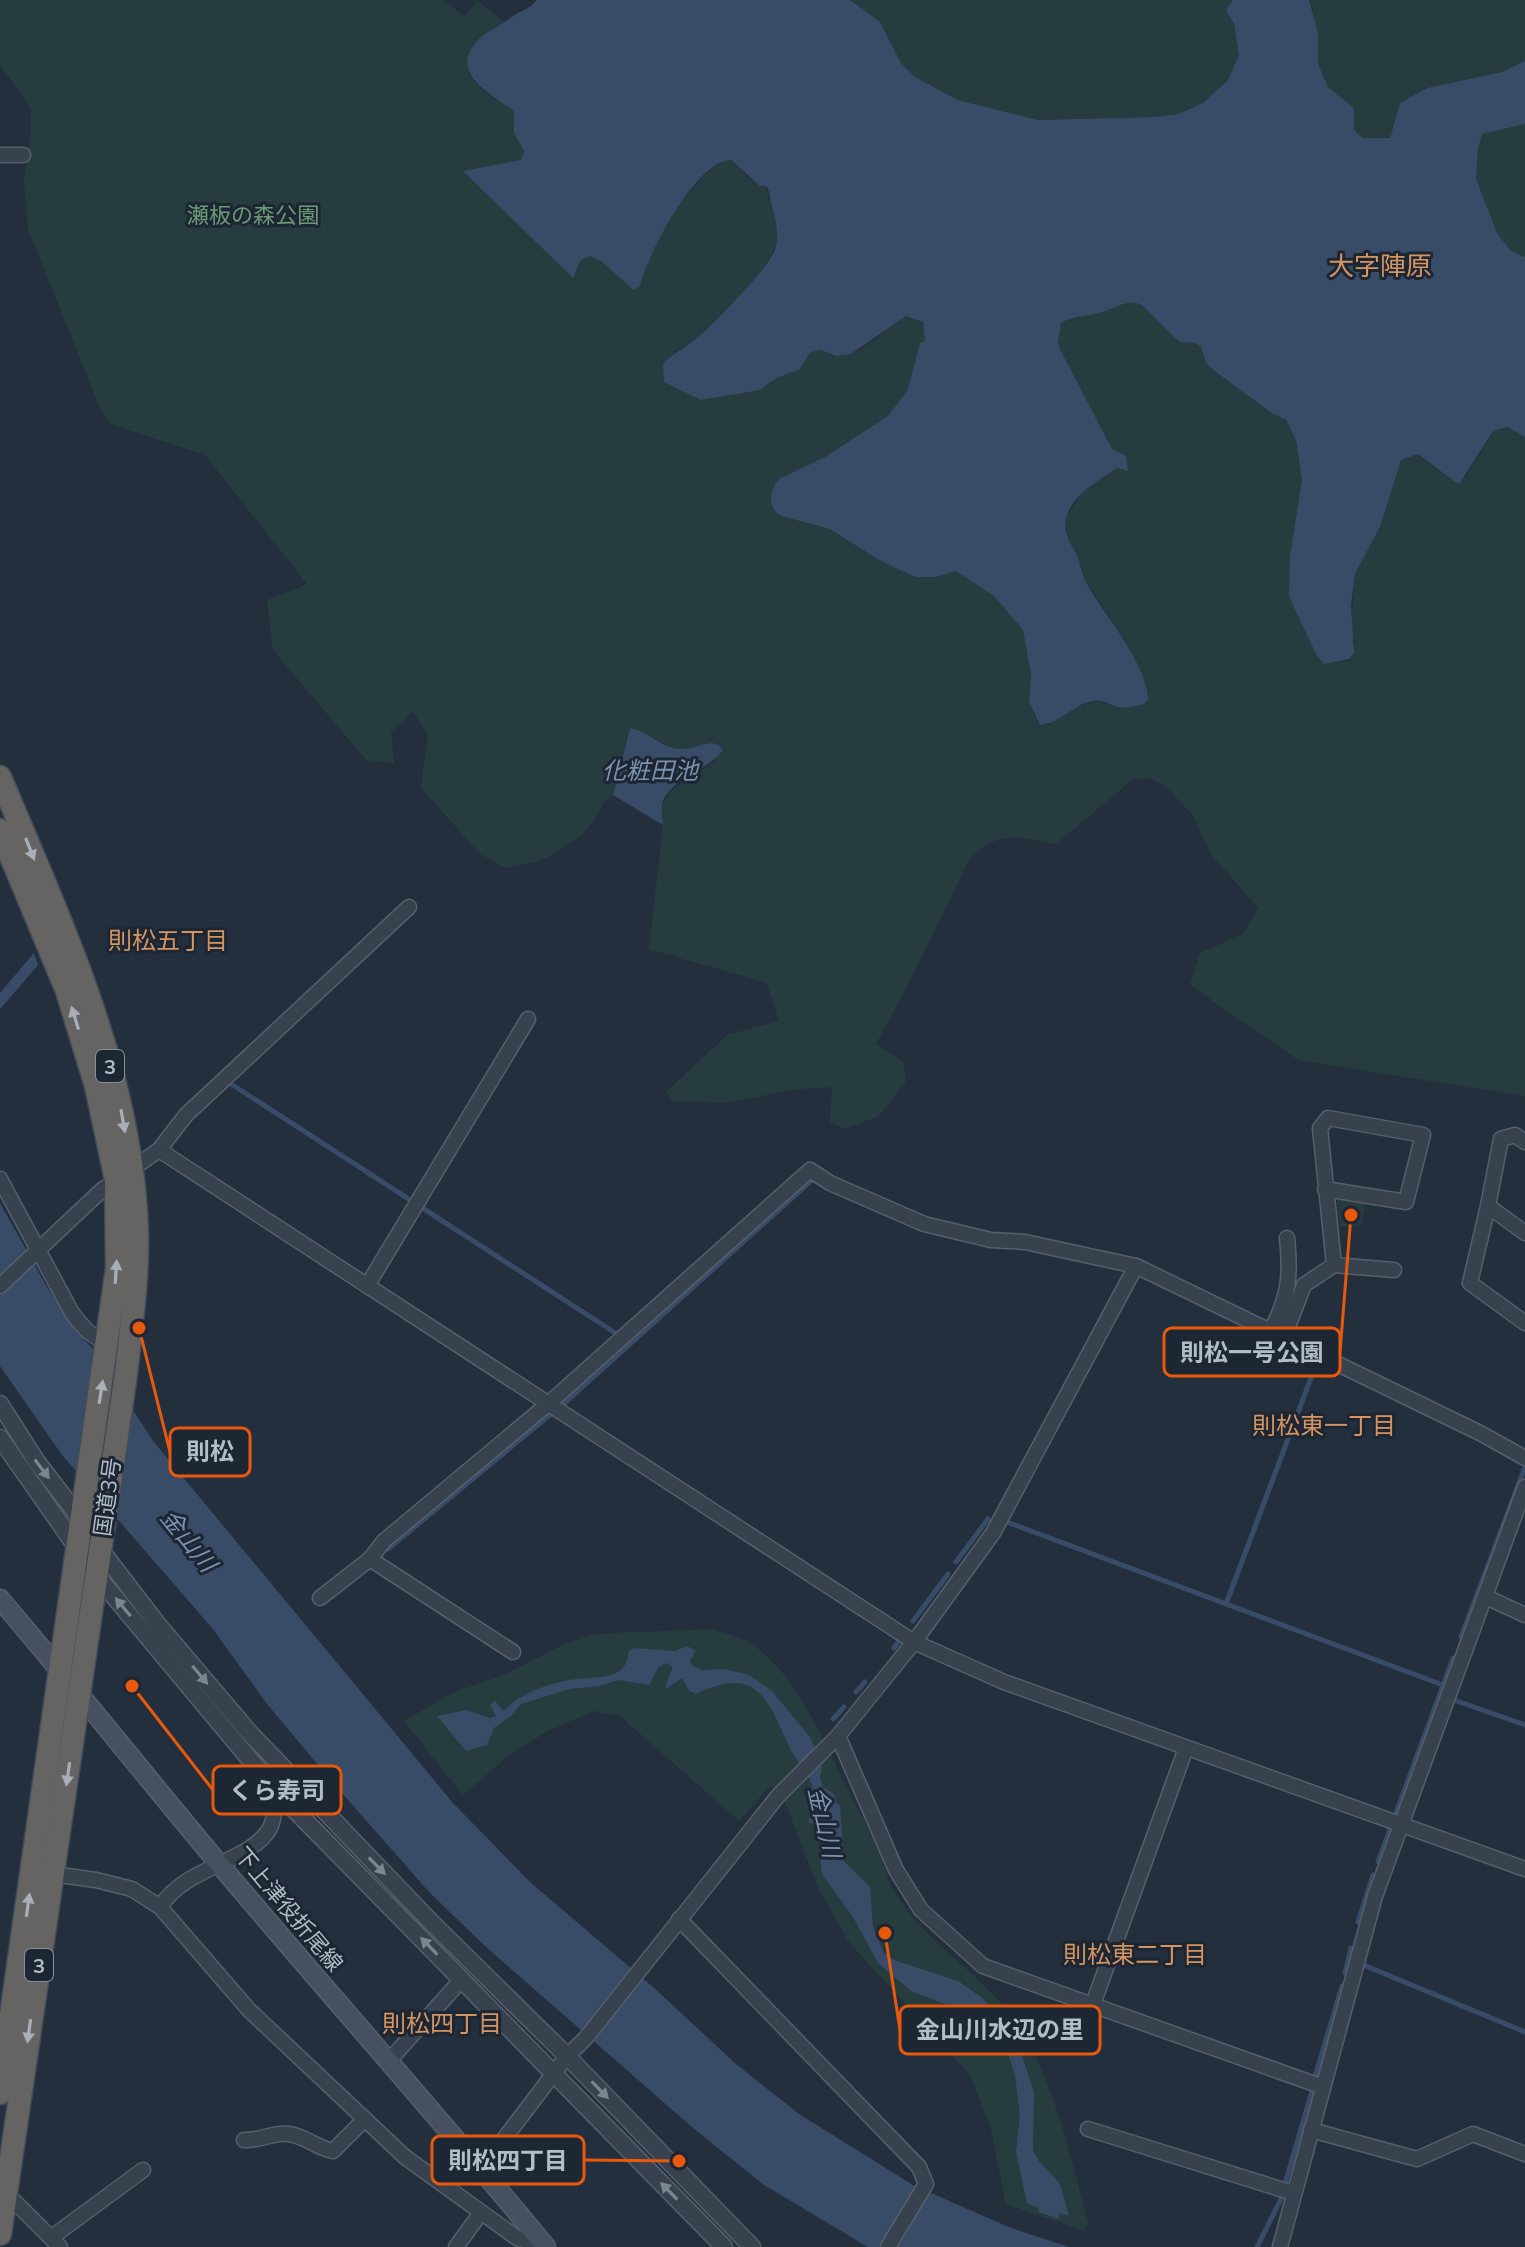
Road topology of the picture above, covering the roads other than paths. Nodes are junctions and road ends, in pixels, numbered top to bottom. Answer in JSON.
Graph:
{"nodes":[{"id":1,"x":0,"y":155,"type":"edge"},
{"id":2,"x":23,"y":155,"type":"dead end"},
{"id":3,"x":0,"y":777,"type":"edge"},
{"id":4,"x":0,"y":830,"type":"edge"},
{"id":5,"x":409,"y":907,"type":"dead end"},
{"id":6,"x":528,"y":1019,"type":"dead end"},
{"id":7,"x":1525,"y":1142,"type":"edge"},
{"id":8,"x":159,"y":1150,"type":"junction"},
{"id":9,"x":124,"y":1175,"type":"junction"},
{"id":10,"x":0,"y":1179,"type":"edge"},
{"id":11,"x":1325,"y":1189,"type":"junction"},
{"id":12,"x":1488,"y":1206,"type":"junction"},
{"id":13,"x":1525,"y":1233,"type":"edge"},
{"id":14,"x":1287,"y":1238,"type":"dead end"},
{"id":15,"x":38,"y":1249,"type":"junction"},
{"id":16,"x":1334,"y":1265,"type":"junction"},
{"id":17,"x":1136,"y":1266,"type":"junction"},
{"id":18,"x":1394,"y":1270,"type":"dead end"},
{"id":19,"x":0,"y":1286,"type":"edge"},
{"id":20,"x":367,"y":1286,"type":"junction"},
{"id":21,"x":1525,"y":1323,"type":"edge"},
{"id":22,"x":1278,"y":1334,"type":"junction"},
{"id":23,"x":108,"y":1346,"type":"junction"},
{"id":24,"x":0,"y":1404,"type":"edge"},
{"id":25,"x":548,"y":1404,"type":"junction"},
{"id":26,"x":0,"y":1438,"type":"edge"},
{"id":27,"x":1525,"y":1458,"type":"edge"},
{"id":28,"x":1525,"y":1487,"type":"edge"},
{"id":29,"x":80,"y":1518,"type":"junction"},
{"id":30,"x":89,"y":1550,"type":"junction"},
{"id":31,"x":370,"y":1559,"type":"junction"},
{"id":32,"x":96,"y":1575,"type":"junction"},
{"id":33,"x":1486,"y":1597,"type":"junction"},
{"id":34,"x":320,"y":1598,"type":"dead end"},
{"id":35,"x":0,"y":1599,"type":"edge"},
{"id":36,"x":1525,"y":1615,"type":"edge"},
{"id":37,"x":914,"y":1642,"type":"junction"},
{"id":38,"x":513,"y":1652,"type":"dead end"},
{"id":39,"x":61,"y":1670,"type":"junction"},
{"id":40,"x":80,"y":1696,"type":"junction"},
{"id":41,"x":838,"y":1736,"type":"junction"},
{"id":42,"x":1186,"y":1748,"type":"junction"},
{"id":43,"x":277,"y":1792,"type":"junction"},
{"id":44,"x":1401,"y":1825,"type":"junction"},
{"id":45,"x":218,"y":1863,"type":"junction"},
{"id":46,"x":1525,"y":1869,"type":"edge"},
{"id":47,"x":43,"y":1873,"type":"junction"},
{"id":48,"x":160,"y":1907,"type":"junction"},
{"id":49,"x":679,"y":1919,"type":"junction"},
{"id":50,"x":462,"y":1979,"type":"junction"},
{"id":51,"x":1093,"y":2004,"type":"junction"},
{"id":52,"x":567,"y":2056,"type":"junction"},
{"id":53,"x":388,"y":2062,"type":"junction"},
{"id":54,"x":554,"y":2074,"type":"junction"},
{"id":55,"x":1323,"y":2087,"type":"junction"},
{"id":56,"x":0,"y":2093,"type":"edge"},
{"id":57,"x":365,"y":2119,"type":"junction"},
{"id":58,"x":1088,"y":2129,"type":"dead end"},
{"id":59,"x":1311,"y":2130,"type":"junction"},
{"id":60,"x":244,"y":2140,"type":"dead end"},
{"id":61,"x":1525,"y":2154,"type":"edge"},
{"id":62,"x":482,"y":2168,"type":"junction"},
{"id":63,"x":143,"y":2170,"type":"dead end"},
{"id":64,"x":6,"y":2193,"type":"junction"},
{"id":65,"x":1293,"y":2193,"type":"junction"},
{"id":66,"x":480,"y":2214,"type":"junction"},
{"id":67,"x":0,"y":2234,"type":"edge"},
{"id":68,"x":56,"y":2242,"type":"edge"},
{"id":69,"x":456,"y":2247,"type":"edge"},
{"id":70,"x":545,"y":2247,"type":"edge"},
{"id":71,"x":724,"y":2247,"type":"edge"},
{"id":72,"x":752,"y":2247,"type":"edge"},
{"id":73,"x":888,"y":2247,"type":"edge"},
{"id":74,"x":1280,"y":2247,"type":"edge"}],
"edges":[{"from":1,"to":2,"type":"street"},
{"from":3,"to":9,"type":"highway","name":"国道3号","number":"3","one_way":true},
{"from":9,"to":4,"type":"highway","name":"国道3号","number":"3","one_way":true},
{"from":5,"to":8,"type":"street"},
{"from":6,"to":20,"type":"street"},
{"from":7,"to":12,"type":"street"},
{"from":8,"to":9,"type":"street"},
{"from":8,"to":20,"type":"street"},
{"from":9,"to":15,"type":"street"},
{"from":23,"to":9,"type":"highway","name":"国道3号","number":"3","one_way":true},
{"from":9,"to":30,"type":"highway","name":"国道3号","number":"3"},
{"from":10,"to":15,"type":"street"},
{"from":11,"to":11,"type":"street"},
{"from":11,"to":16,"type":"street"},
{"from":12,"to":13,"type":"street"},
{"from":12,"to":21,"type":"street"},
{"from":14,"to":22,"type":"street"},
{"from":15,"to":19,"type":"street"},
{"from":15,"to":23,"type":"street"},
{"from":16,"to":18,"type":"street"},
{"from":16,"to":22,"type":"street"},
{"from":17,"to":22,"type":"street"},
{"from":17,"to":25,"type":"street"},
{"from":17,"to":37,"type":"street"},
{"from":20,"to":25,"type":"street"},
{"from":22,"to":27,"type":"street"},
{"from":29,"to":23,"type":"highway","name":"国道3号","number":"3","one_way":true},
{"from":24,"to":29,"type":"street","one_way":true},
{"from":25,"to":31,"type":"street"},
{"from":25,"to":37,"type":"street"},
{"from":26,"to":30,"type":"street"},
{"from":28,"to":33,"type":"street"},
{"from":29,"to":30,"type":"highway","name":"国道3号","number":"3"},
{"from":30,"to":32,"type":"highway","name":"国道3号","number":"3"},
{"from":30,"to":39,"type":"highway","name":"国道3号","number":"3"},
{"from":30,"to":52,"type":"street","one_way":true},
{"from":31,"to":34,"type":"street"},
{"from":31,"to":38,"type":"street"},
{"from":32,"to":40,"type":"highway","name":"国道3号","number":"3"},
{"from":43,"to":32,"type":"street","one_way":true},
{"from":33,"to":36,"type":"street"},
{"from":33,"to":44,"type":"street"},
{"from":35,"to":39,"type":"main road","name":"下上津役折尾線"},
{"from":37,"to":41,"type":"street"},
{"from":37,"to":42,"type":"street"},
{"from":39,"to":40,"type":"main road","name":"下上津役折尾線"},
{"from":39,"to":47,"type":"highway","name":"国道3号","number":"3"},
{"from":40,"to":45,"type":"main road","name":"下上津役折尾線"},
{"from":40,"to":47,"type":"highway","name":"国道3号","number":"3","one_way":true},
{"from":41,"to":49,"type":"street"},
{"from":41,"to":51,"type":"street"},
{"from":42,"to":44,"type":"street"},
{"from":42,"to":51,"type":"street"},
{"from":43,"to":45,"type":"street"},
{"from":50,"to":43,"type":"street","one_way":true},
{"from":44,"to":46,"type":"street"},
{"from":44,"to":55,"type":"street"},
{"from":45,"to":48,"type":"street"},
{"from":45,"to":53,"type":"main road","name":"下上津役折尾線"},
{"from":47,"to":48,"type":"street"},
{"from":56,"to":47,"type":"highway","name":"国道3号","number":"3","one_way":true},
{"from":47,"to":64,"type":"highway","name":"国道3号","number":"3","one_way":true},
{"from":48,"to":57,"type":"street"},
{"from":49,"to":52,"type":"street"},
{"from":49,"to":73,"type":"street"},
{"from":50,"to":53,"type":"street"},
{"from":50,"to":54,"type":"street"},
{"from":51,"to":55,"type":"street"},
{"from":52,"to":54,"type":"street"},
{"from":52,"to":72,"type":"street","one_way":true},
{"from":53,"to":62,"type":"main road","name":"下上津役折尾線"},
{"from":54,"to":62,"type":"street"},
{"from":71,"to":54,"type":"street","one_way":true},
{"from":55,"to":59,"type":"street"},
{"from":57,"to":60,"type":"street"},
{"from":57,"to":66,"type":"street"},
{"from":58,"to":65,"type":"street"},
{"from":59,"to":61,"type":"street"},
{"from":59,"to":65,"type":"street"},
{"from":62,"to":70,"type":"main road","name":"下上津役折尾線"},
{"from":63,"to":68,"type":"street"},
{"from":64,"to":67,"type":"highway","name":"国道3号","number":"3"},
{"from":64,"to":68,"type":"street"},
{"from":65,"to":74,"type":"street"},
{"from":66,"to":69,"type":"street"},
{"from":66,"to":70,"type":"street"}]}
